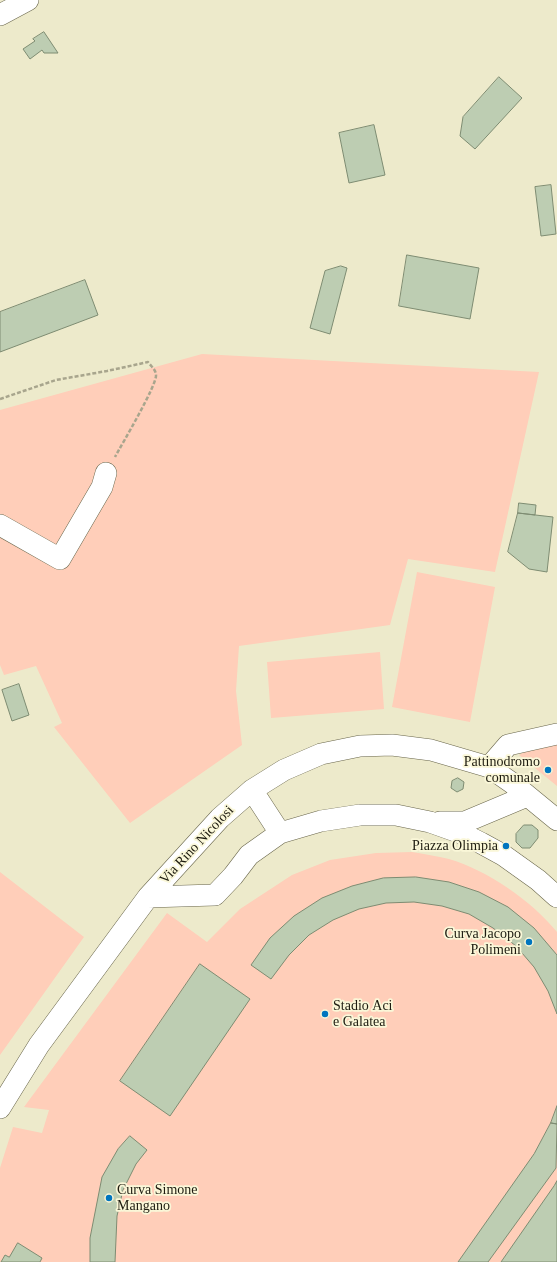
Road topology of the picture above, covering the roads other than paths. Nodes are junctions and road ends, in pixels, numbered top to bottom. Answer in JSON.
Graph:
{"nodes":[{"id":1,"x":28,"y":0,"type":"edge"},
{"id":2,"x":0,"y":15,"type":"edge"},
{"id":3,"x":106,"y":473,"type":"road end"},
{"id":4,"x":0,"y":525,"type":"edge"},
{"id":5,"x":557,"y":734,"type":"edge"},
{"id":6,"x":489,"y":767,"type":"junction"},
{"id":7,"x":252,"y":790,"type":"junction"},
{"id":8,"x":527,"y":796,"type":"junction"},
{"id":9,"x":557,"y":820,"type":"edge"},
{"id":10,"x":430,"y":822,"type":"junction"},
{"id":11,"x":280,"y":834,"type":"junction"},
{"id":12,"x":557,"y":897,"type":"edge"},
{"id":13,"x":148,"y":898,"type":"junction"},
{"id":14,"x":0,"y":1108,"type":"edge"}],
"edges":[{"from":1,"to":2,"type":"street"},
{"from":3,"to":4,"type":"street"},
{"from":5,"to":6,"type":"street"},
{"from":6,"to":7,"type":"street","name":"Via Rino Nicolosi"},
{"from":6,"to":8,"type":"street","name":"Via Rino Nicolosi"},
{"from":7,"to":11,"type":"street"},
{"from":7,"to":13,"type":"street","name":"Via Rino Nicolosi"},
{"from":8,"to":9,"type":"street","name":"Via Rino Nicolosi"},
{"from":8,"to":10,"type":"street"},
{"from":10,"to":11,"type":"street"},
{"from":10,"to":12,"type":"street"},
{"from":11,"to":13,"type":"street"},
{"from":13,"to":14,"type":"street","name":"Via Rino Nicolosi"}]}
